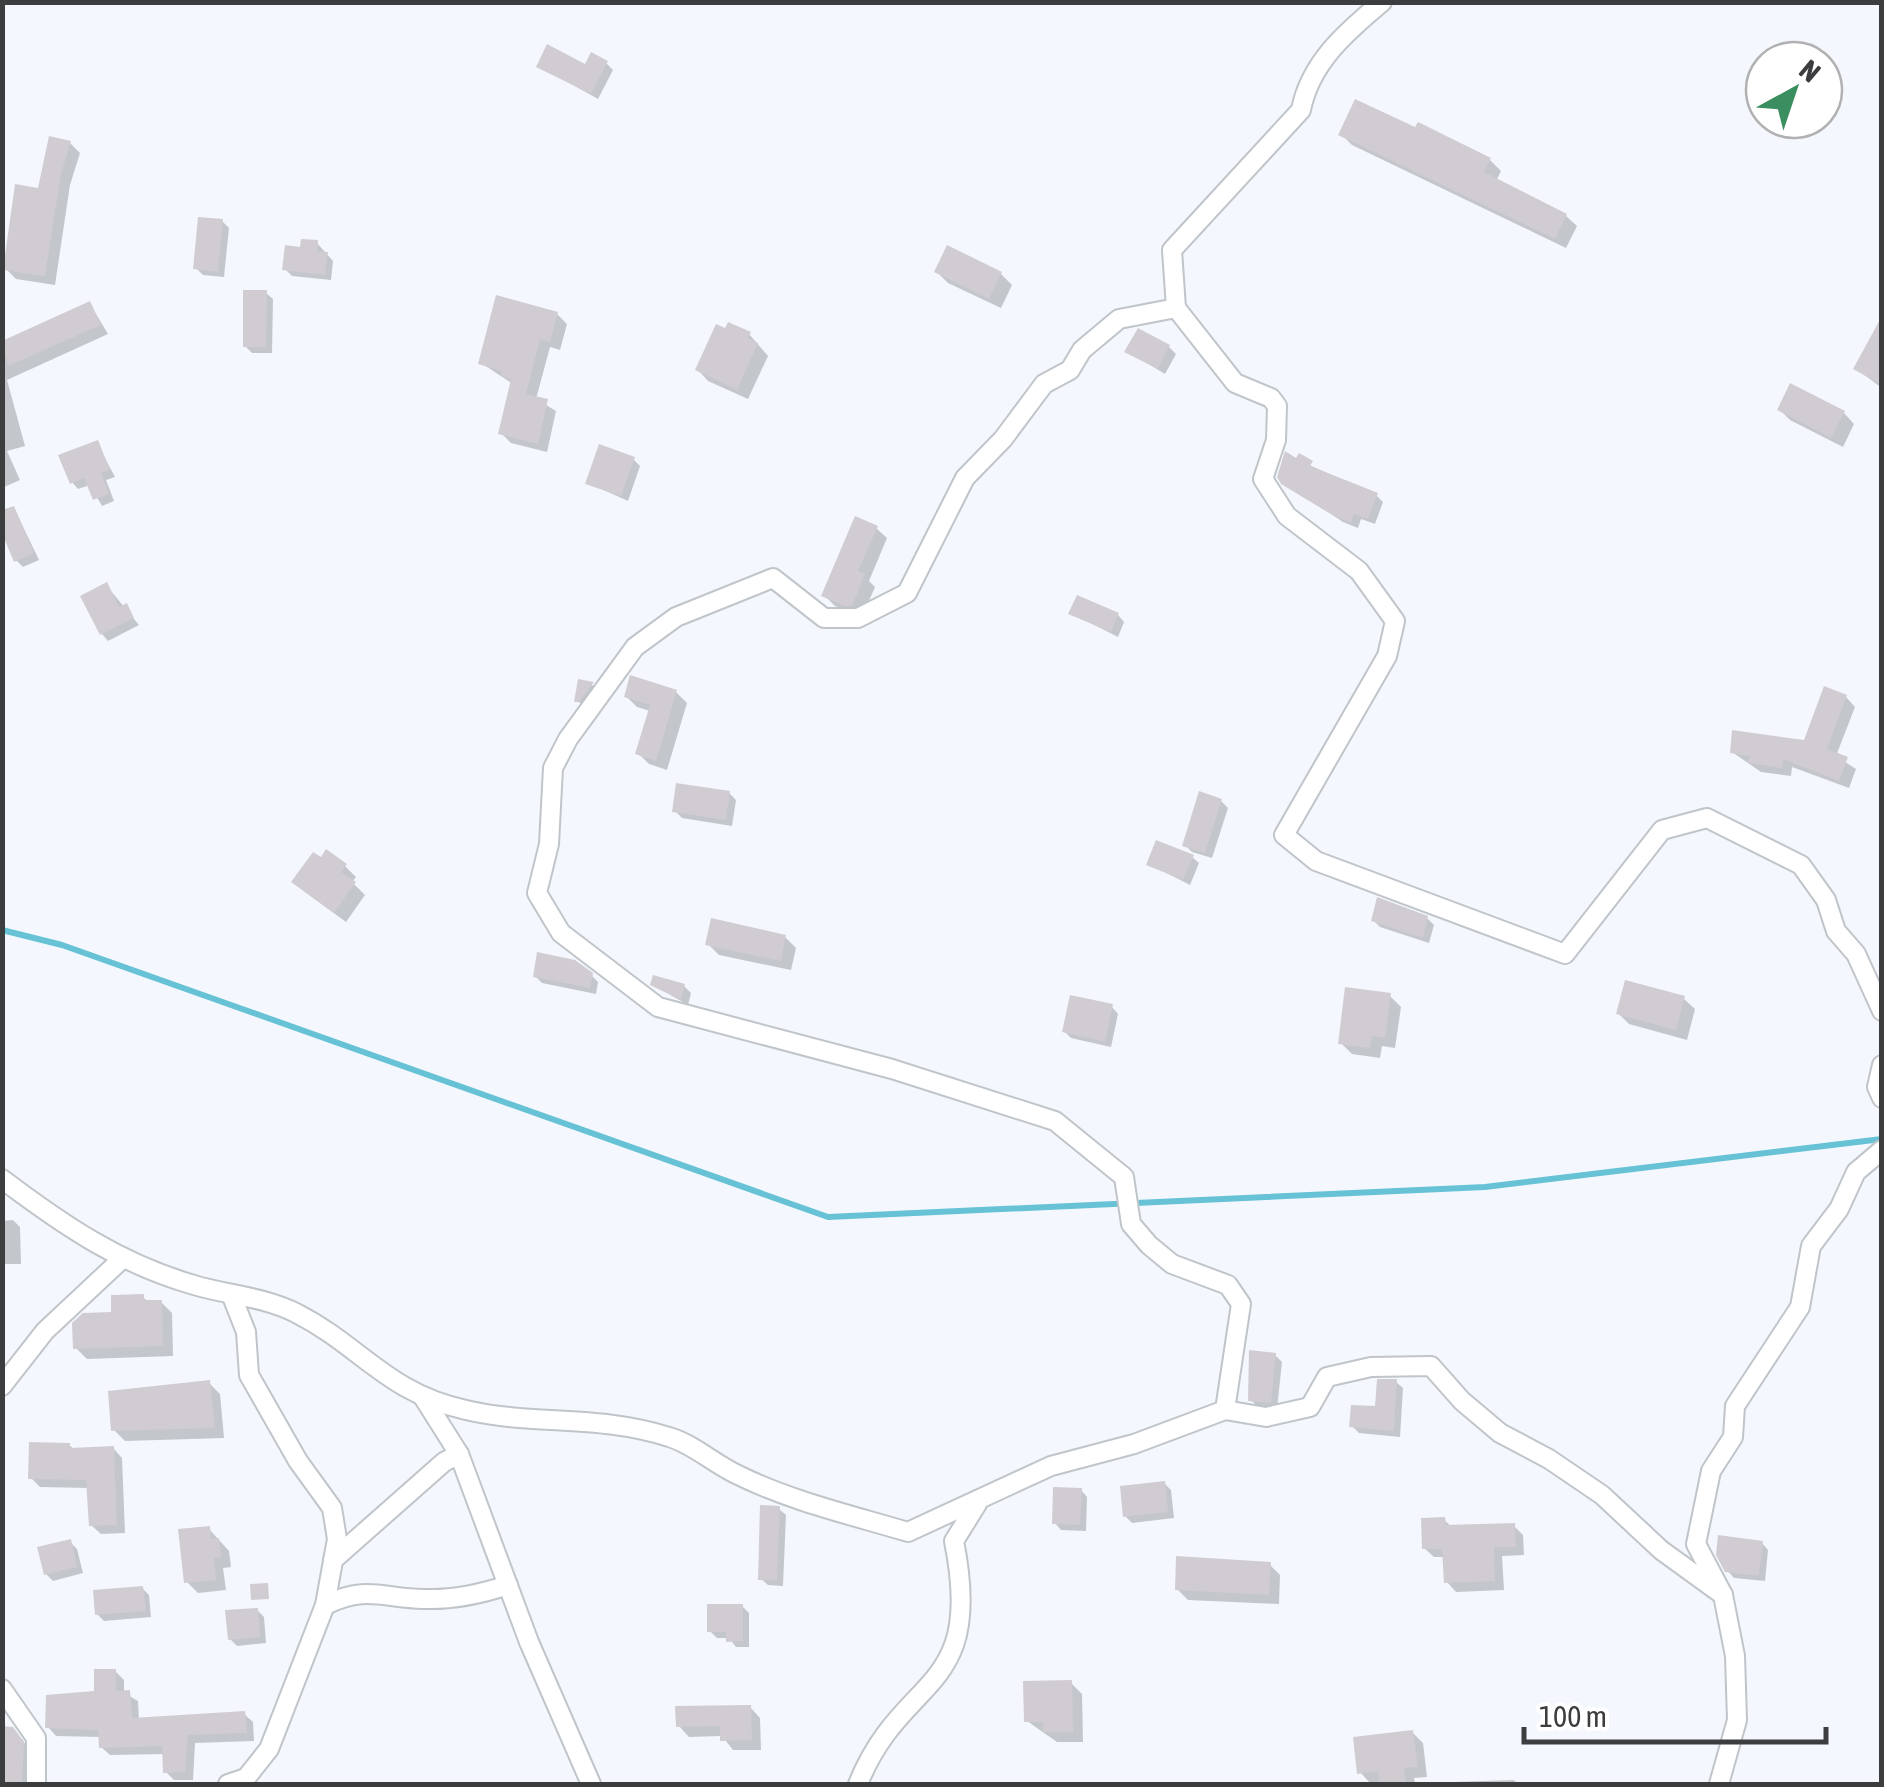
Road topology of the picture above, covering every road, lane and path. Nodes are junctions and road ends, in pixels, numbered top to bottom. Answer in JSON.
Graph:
{"nodes":[{"id":1,"x":1382,"y":2,"type":"edge"},
{"id":2,"x":1176,"y":308,"type":"junction"},
{"id":3,"x":1882,"y":1011,"type":"edge"},
{"id":4,"x":1882,"y":1064,"type":"edge"},
{"id":5,"x":1882,"y":1098,"type":"edge"},
{"id":6,"x":1882,"y":1150,"type":"edge"},
{"id":7,"x":2,"y":1179,"type":"edge"},
{"id":8,"x":122,"y":1259,"type":"junction"},
{"id":9,"x":231,"y":1294,"type":"junction"},
{"id":10,"x":2,"y":1386,"type":"edge"},
{"id":11,"x":423,"y":1397,"type":"junction"},
{"id":12,"x":1225,"y":1410,"type":"junction"},
{"id":13,"x":459,"y":1454,"type":"junction"},
{"id":14,"x":977,"y":1504,"type":"junction"},
{"id":15,"x":332,"y":1560,"type":"junction"},
{"id":16,"x":508,"y":1586,"type":"junction"},
{"id":17,"x":1723,"y":1595,"type":"junction"},
{"id":18,"x":325,"y":1605,"type":"junction"},
{"id":19,"x":2,"y":1689,"type":"edge"},
{"id":20,"x":36,"y":1784,"type":"edge"},
{"id":21,"x":228,"y":1784,"type":"edge"},
{"id":22,"x":592,"y":1784,"type":"edge"},
{"id":23,"x":858,"y":1784,"type":"edge"},
{"id":24,"x":1719,"y":1784,"type":"edge"}],
"edges":[{"from":1,"to":2,"type":"street"},
{"from":2,"to":3,"type":"street"},
{"from":2,"to":12,"type":"street"},
{"from":4,"to":5,"type":"street"},
{"from":6,"to":17,"type":"street"},
{"from":7,"to":8,"type":"street"},
{"from":8,"to":9,"type":"street"},
{"from":8,"to":10,"type":"street"},
{"from":9,"to":11,"type":"street"},
{"from":9,"to":15,"type":"street"},
{"from":11,"to":13,"type":"street"},
{"from":11,"to":14,"type":"street"},
{"from":12,"to":14,"type":"street"},
{"from":12,"to":17,"type":"street"},
{"from":13,"to":15,"type":"street"},
{"from":13,"to":16,"type":"street"},
{"from":14,"to":23,"type":"street"},
{"from":15,"to":18,"type":"street"},
{"from":16,"to":18,"type":"street"},
{"from":16,"to":22,"type":"street"},
{"from":17,"to":24,"type":"street"},
{"from":18,"to":21,"type":"street"},
{"from":19,"to":20,"type":"street"}]}
